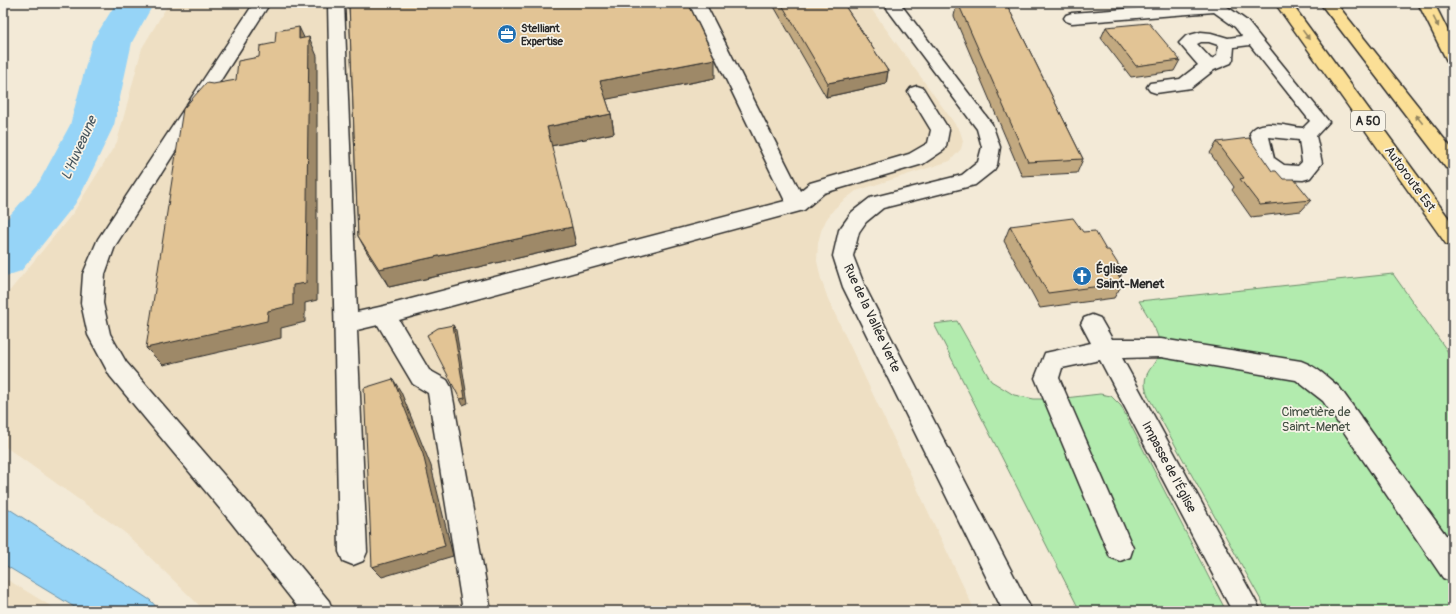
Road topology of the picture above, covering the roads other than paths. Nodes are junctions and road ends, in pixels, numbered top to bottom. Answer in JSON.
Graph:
{"nodes":[{"id":1,"x":262,"y":3,"type":"edge"},
{"id":2,"x":336,"y":3,"type":"edge"},
{"id":3,"x":696,"y":3,"type":"edge"},
{"id":4,"x":893,"y":3,"type":"edge"},
{"id":5,"x":1283,"y":3,"type":"edge"},
{"id":6,"x":1328,"y":3,"type":"edge"},
{"id":7,"x":1426,"y":3,"type":"edge"},
{"id":8,"x":1215,"y":5,"type":"edge"},
{"id":9,"x":1072,"y":18,"type":"dead end"},
{"id":10,"x":1254,"y":40,"type":"junction"},
{"id":11,"x":1226,"y":43,"type":"junction"},
{"id":12,"x":1449,"y":46,"type":"edge"},
{"id":13,"x":1453,"y":57,"type":"edge"},
{"id":14,"x":1208,"y":66,"type":"junction"},
{"id":15,"x":1156,"y":87,"type":"dead end"},
{"id":16,"x":917,"y":92,"type":"dead end"},
{"id":17,"x":1307,"y":135,"type":"dead end"},
{"id":18,"x":1453,"y":163,"type":"edge"},
{"id":19,"x":797,"y":205,"type":"junction"},
{"id":20,"x":1453,"y":239,"type":"edge"},
{"id":21,"x":384,"y":315,"type":"junction"},
{"id":22,"x":346,"y":323,"type":"junction"},
{"id":23,"x":1092,"y":324,"type":"dead end"},
{"id":24,"x":1106,"y":349,"type":"junction"},
{"id":25,"x":1120,"y":548,"type":"dead end"},
{"id":26,"x":353,"y":552,"type":"dead end"},
{"id":27,"x":1453,"y":568,"type":"edge"},
{"id":28,"x":319,"y":611,"type":"edge"},
{"id":29,"x":477,"y":611,"type":"edge"},
{"id":30,"x":1018,"y":611,"type":"edge"},
{"id":31,"x":1247,"y":611,"type":"edge"}],
"edges":[{"from":1,"to":28,"type":"street"},
{"from":2,"to":22,"type":"street"},
{"from":3,"to":19,"type":"street"},
{"from":4,"to":30,"type":"street","name":"Rue de la Vallée Verte"},
{"from":5,"to":20,"type":"main road","name":"Autoroute Est","number":"A 50","one_way":true},
{"from":18,"to":6,"type":"main road","one_way":true},
{"from":7,"to":12,"type":"main road","one_way":true},
{"from":8,"to":9,"type":"street"},
{"from":8,"to":10,"type":"street"},
{"from":10,"to":11,"type":"street"},
{"from":10,"to":17,"type":"street"},
{"from":11,"to":14,"type":"street"},
{"from":11,"to":14,"type":"street"},
{"from":12,"to":13,"type":"main road"},
{"from":14,"to":15,"type":"street"},
{"from":16,"to":19,"type":"street"},
{"from":19,"to":21,"type":"street"},
{"from":21,"to":22,"type":"street"},
{"from":21,"to":29,"type":"street"},
{"from":22,"to":26,"type":"street"},
{"from":23,"to":24,"type":"street","name":"Impasse de l'Église"},
{"from":24,"to":25,"type":"street"},
{"from":24,"to":27,"type":"street"},
{"from":24,"to":31,"type":"street","name":"Impasse de l'Église"}]}
